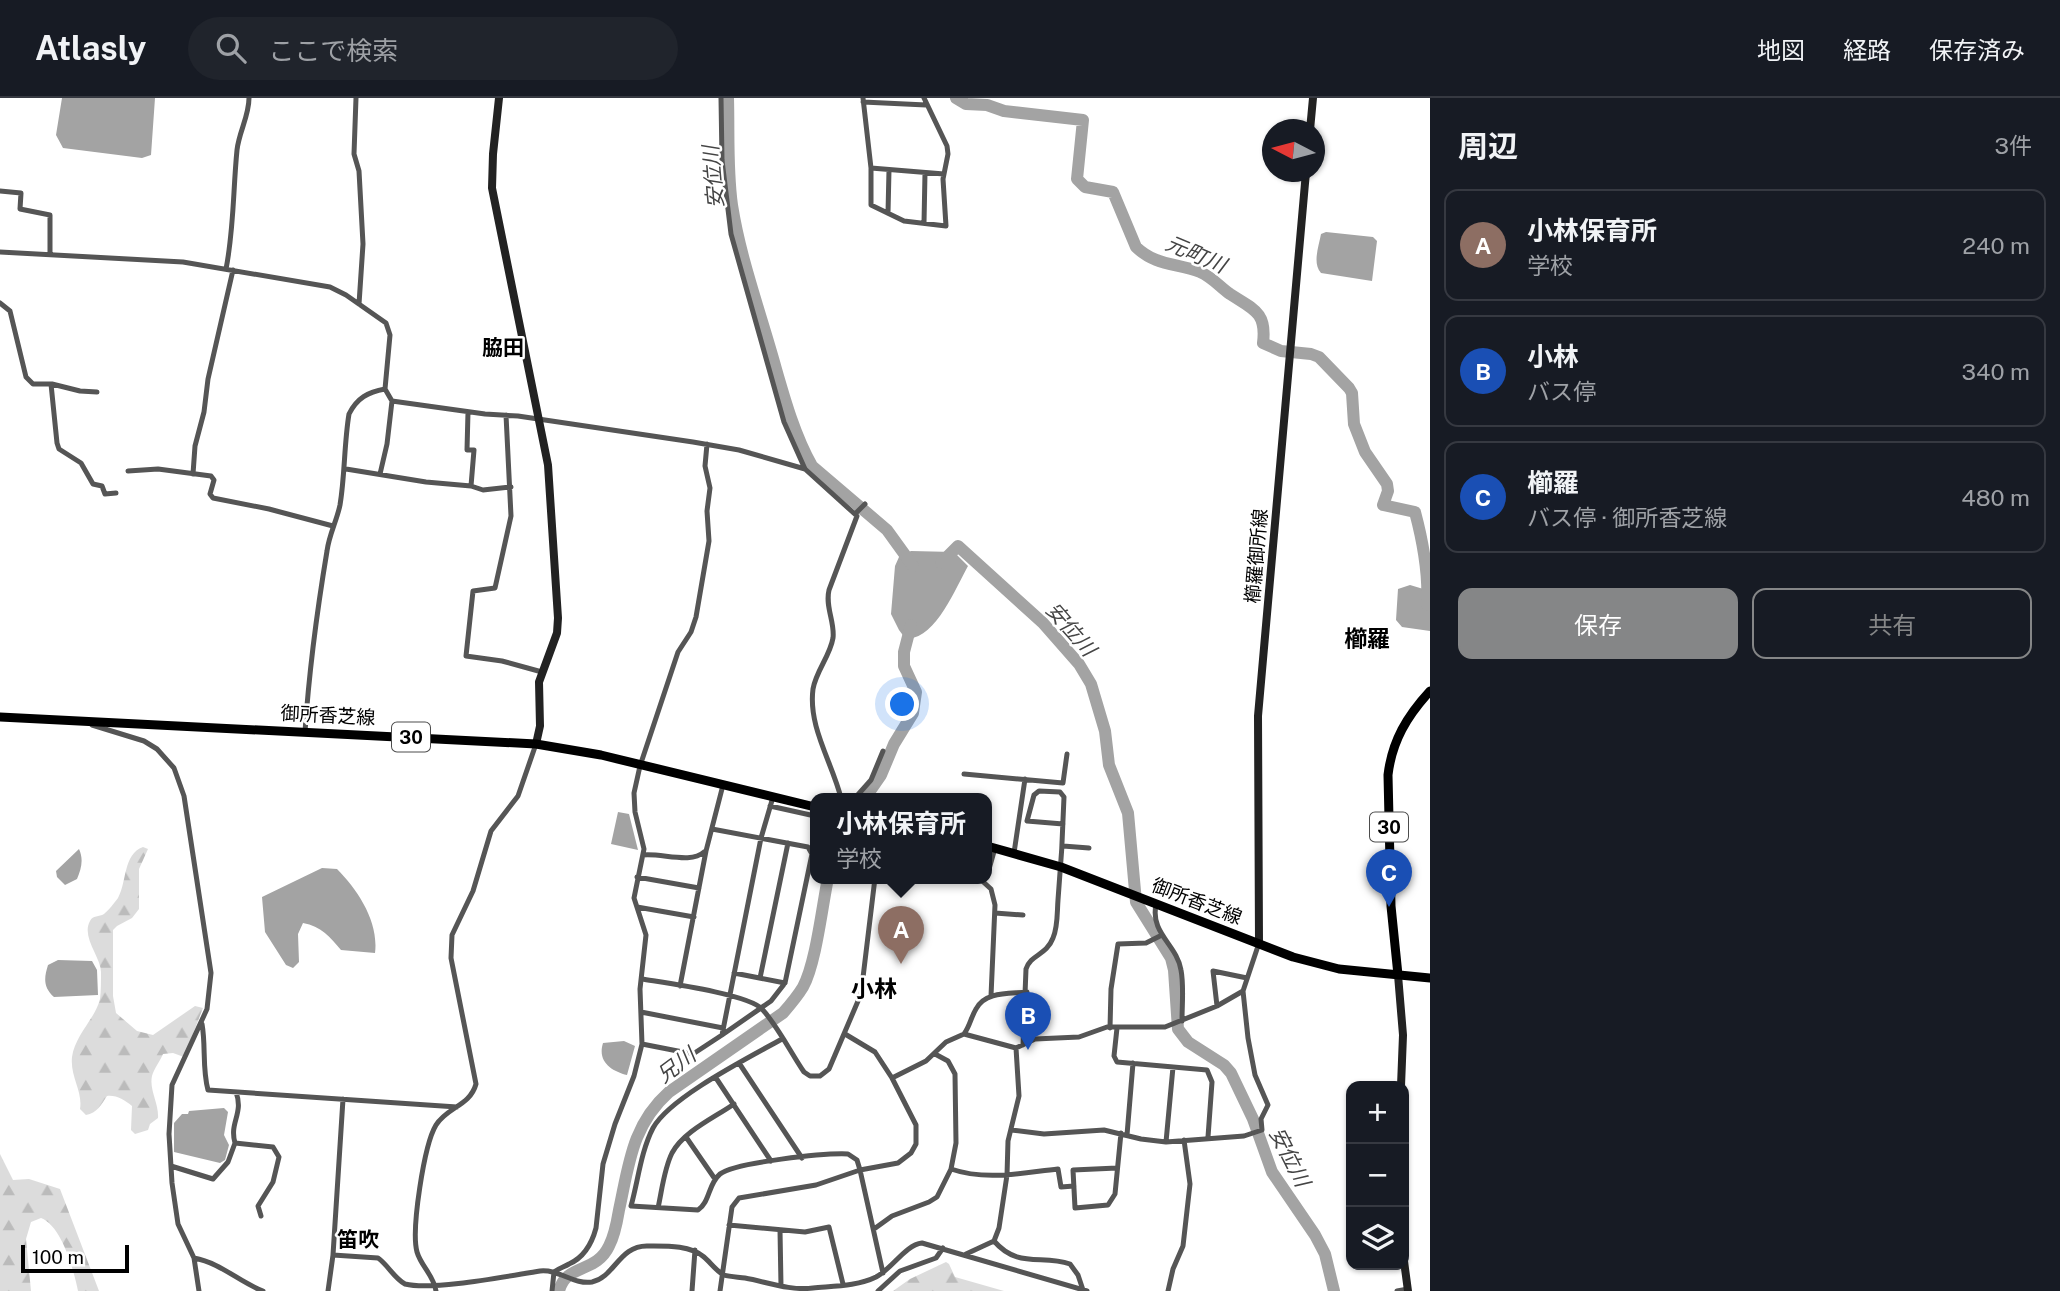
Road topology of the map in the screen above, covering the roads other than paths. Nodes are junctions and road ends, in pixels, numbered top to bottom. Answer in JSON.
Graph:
{"nodes":[{"id":1,"x":249,"y":98,"type":"edge"},
{"id":2,"x":356,"y":98,"type":"edge"},
{"id":3,"x":499,"y":98,"type":"edge"},
{"id":4,"x":721,"y":98,"type":"edge"},
{"id":5,"x":1312,"y":98,"type":"edge"},
{"id":6,"x":863,"y":100,"type":"edge"},
{"id":7,"x":911,"y":101,"type":"edge"},
{"id":8,"x":925,"y":101,"type":"edge"},
{"id":9,"x":1311,"y":119,"type":"edge"},
{"id":10,"x":871,"y":168,"type":"junction"},
{"id":11,"x":889,"y":170,"type":"junction"},
{"id":12,"x":925,"y":173,"type":"junction"},
{"id":13,"x":944,"y":174,"type":"junction"},
{"id":14,"x":1305,"y":182,"type":"edge"},
{"id":15,"x":0,"y":191,"type":"edge"},
{"id":16,"x":888,"y":213,"type":"junction"},
{"id":17,"x":924,"y":223,"type":"junction"},
{"id":18,"x":0,"y":251,"type":"edge"},
{"id":19,"x":50,"y":254,"type":"junction"},
{"id":20,"x":230,"y":269,"type":"junction"},
{"id":21,"x":0,"y":303,"type":"edge"},
{"id":22,"x":359,"y":304,"type":"junction"},
{"id":23,"x":51,"y":384,"type":"junction"},
{"id":24,"x":385,"y":389,"type":"junction"},
{"id":25,"x":97,"y":393,"type":"dead end"},
{"id":26,"x":392,"y":401,"type":"junction"},
{"id":27,"x":468,"y":412,"type":"junction"},
{"id":28,"x":506,"y":415,"type":"junction"},
{"id":29,"x":539,"y":419,"type":"junction"},
{"id":30,"x":707,"y":444,"type":"junction"},
{"id":31,"x":346,"y":469,"type":"junction"},
{"id":32,"x":805,"y":469,"type":"junction"},
{"id":33,"x":128,"y":471,"type":"dead end"},
{"id":34,"x":193,"y":474,"type":"junction"},
{"id":35,"x":380,"y":474,"type":"junction"},
{"id":36,"x":471,"y":486,"type":"junction"},
{"id":37,"x":510,"y":487,"type":"junction"},
{"id":38,"x":116,"y":492,"type":"dead end"},
{"id":39,"x":865,"y":504,"type":"dead end"},
{"id":40,"x":856,"y":513,"type":"junction"},
{"id":41,"x":333,"y":526,"type":"junction"},
{"id":42,"x":541,"y":672,"type":"junction"},
{"id":43,"x":1430,"y":691,"type":"edge"},
{"id":44,"x":0,"y":717,"type":"edge"},
{"id":45,"x":83,"y":722,"type":"junction"},
{"id":46,"x":305,"y":732,"type":"junction"},
{"id":47,"x":536,"y":744,"type":"junction"},
{"id":48,"x":883,"y":751,"type":"dead end"},
{"id":49,"x":1067,"y":754,"type":"dead end"},
{"id":50,"x":640,"y":766,"type":"junction"},
{"id":51,"x":964,"y":774,"type":"dead end"},
{"id":52,"x":1025,"y":779,"type":"junction"},
{"id":53,"x":723,"y":785,"type":"junction"},
{"id":54,"x":840,"y":793,"type":"edge"},
{"id":55,"x":859,"y":793,"type":"edge"},
{"id":56,"x":772,"y":801,"type":"junction"},
{"id":57,"x":810,"y":806,"type":"edge"},
{"id":58,"x":810,"y":814,"type":"edge"},
{"id":59,"x":1063,"y":824,"type":"junction"},
{"id":60,"x":712,"y":829,"type":"junction"},
{"id":61,"x":761,"y":838,"type":"junction"},
{"id":62,"x":788,"y":843,"type":"junction"},
{"id":63,"x":1063,"y":846,"type":"junction"},
{"id":64,"x":992,"y":847,"type":"edge"},
{"id":65,"x":1088,"y":848,"type":"dead end"},
{"id":66,"x":706,"y":851,"type":"junction"},
{"id":67,"x":810,"y":851,"type":"edge"},
{"id":68,"x":1014,"y":853,"type":"junction"},
{"id":69,"x":643,"y":855,"type":"junction"},
{"id":70,"x":810,"y":864,"type":"edge"},
{"id":71,"x":1061,"y":867,"type":"junction"},
{"id":72,"x":637,"y":877,"type":"junction"},
{"id":73,"x":874,"y":884,"type":"edge"},
{"id":74,"x":987,"y":884,"type":"edge"},
{"id":75,"x":699,"y":888,"type":"junction"},
{"id":76,"x":1019,"y":905,"type":"dead end"},
{"id":77,"x":1156,"y":905,"type":"junction"},
{"id":78,"x":636,"y":907,"type":"junction"},
{"id":79,"x":996,"y":913,"type":"junction"},
{"id":80,"x":694,"y":917,"type":"junction"},
{"id":81,"x":1161,"y":936,"type":"junction"},
{"id":82,"x":1259,"y":943,"type":"junction"},
{"id":83,"x":734,"y":973,"type":"junction"},
{"id":84,"x":1398,"y":975,"type":"junction"},
{"id":85,"x":760,"y":978,"type":"junction"},
{"id":86,"x":1247,"y":978,"type":"junction"},
{"id":87,"x":1430,"y":978,"type":"edge"},
{"id":88,"x":642,"y":979,"type":"junction"},
{"id":89,"x":785,"y":983,"type":"junction"},
{"id":90,"x":680,"y":986,"type":"junction"},
{"id":91,"x":1243,"y":991,"type":"junction"},
{"id":92,"x":1027,"y":992,"type":"junction"},
{"id":93,"x":730,"y":996,"type":"junction"},
{"id":94,"x":991,"y":996,"type":"junction"},
{"id":95,"x":1217,"y":1006,"type":"junction"},
{"id":96,"x":763,"y":1011,"type":"junction"},
{"id":97,"x":641,"y":1012,"type":"junction"},
{"id":98,"x":1182,"y":1021,"type":"junction"},
{"id":99,"x":202,"y":1024,"type":"junction"},
{"id":100,"x":1114,"y":1028,"type":"junction"},
{"id":101,"x":723,"y":1031,"type":"junction"},
{"id":102,"x":845,"y":1034,"type":"junction"},
{"id":103,"x":964,"y":1034,"type":"junction"},
{"id":104,"x":782,"y":1039,"type":"junction"},
{"id":105,"x":642,"y":1044,"type":"junction"},
{"id":106,"x":1023,"y":1045,"type":"junction"},
{"id":107,"x":1016,"y":1048,"type":"junction"},
{"id":108,"x":935,"y":1054,"type":"junction"},
{"id":109,"x":739,"y":1063,"type":"junction"},
{"id":110,"x":1133,"y":1063,"type":"junction"},
{"id":111,"x":1173,"y":1067,"type":"junction"},
{"id":112,"x":716,"y":1078,"type":"junction"},
{"id":113,"x":892,"y":1078,"type":"junction"},
{"id":114,"x":1401,"y":1081,"type":"edge"},
{"id":115,"x":236,"y":1092,"type":"junction"},
{"id":116,"x":343,"y":1099,"type":"junction"},
{"id":117,"x":734,"y":1104,"type":"junction"},
{"id":118,"x":457,"y":1107,"type":"junction"},
{"id":119,"x":1011,"y":1130,"type":"junction"},
{"id":120,"x":1124,"y":1134,"type":"junction"},
{"id":121,"x":686,"y":1137,"type":"junction"},
{"id":122,"x":1208,"y":1137,"type":"junction"},
{"id":123,"x":1184,"y":1140,"type":"junction"},
{"id":124,"x":1166,"y":1142,"type":"junction"},
{"id":125,"x":235,"y":1143,"type":"junction"},
{"id":126,"x":802,"y":1158,"type":"junction"},
{"id":127,"x":771,"y":1161,"type":"junction"},
{"id":128,"x":171,"y":1166,"type":"junction"},
{"id":129,"x":1117,"y":1168,"type":"junction"},
{"id":130,"x":951,"y":1169,"type":"junction"},
{"id":131,"x":860,"y":1170,"type":"junction"},
{"id":132,"x":1007,"y":1175,"type":"junction"},
{"id":133,"x":715,"y":1179,"type":"junction"},
{"id":134,"x":1074,"y":1186,"type":"junction"},
{"id":135,"x":658,"y":1208,"type":"junction"},
{"id":136,"x":261,"y":1216,"type":"dead end"},
{"id":137,"x":729,"y":1225,"type":"junction"},
{"id":138,"x":874,"y":1229,"type":"junction"},
{"id":139,"x":780,"y":1230,"type":"junction"},
{"id":140,"x":994,"y":1241,"type":"junction"},
{"id":141,"x":943,"y":1248,"type":"junction"},
{"id":142,"x":695,"y":1250,"type":"junction"},
{"id":143,"x":966,"y":1254,"type":"junction"},
{"id":144,"x":333,"y":1255,"type":"junction"},
{"id":145,"x":194,"y":1258,"type":"junction"},
{"id":146,"x":1405,"y":1270,"type":"edge"},
{"id":147,"x":557,"y":1273,"type":"junction"},
{"id":148,"x":883,"y":1273,"type":"junction"},
{"id":149,"x":723,"y":1275,"type":"junction"},
{"id":150,"x":843,"y":1284,"type":"junction"},
{"id":151,"x":781,"y":1286,"type":"junction"},
{"id":152,"x":436,"y":1289,"type":"edge"},
{"id":153,"x":819,"y":1289,"type":"edge"},
{"id":154,"x":1085,"y":1290,"type":"edge"},
{"id":155,"x":1408,"y":1290,"type":"edge"},
{"id":156,"x":199,"y":1291,"type":"edge"},
{"id":157,"x":263,"y":1291,"type":"edge"},
{"id":158,"x":328,"y":1291,"type":"edge"},
{"id":159,"x":552,"y":1291,"type":"edge"},
{"id":160,"x":692,"y":1291,"type":"edge"},
{"id":161,"x":720,"y":1291,"type":"edge"},
{"id":162,"x":878,"y":1291,"type":"edge"},
{"id":163,"x":1168,"y":1291,"type":"edge"},
{"id":164,"x":1397,"y":1291,"type":"edge"}],
"edges":[{"from":1,"to":20,"type":"street"},
{"from":2,"to":22,"type":"street"},
{"from":3,"to":29,"type":"main road"},
{"from":4,"to":32,"type":"street"},
{"from":5,"to":9,"type":"main road"},
{"from":6,"to":7,"type":"street"},
{"from":6,"to":10,"type":"street"},
{"from":7,"to":8,"type":"street"},
{"from":8,"to":13,"type":"street"},
{"from":10,"to":11,"type":"street"},
{"from":10,"to":16,"type":"street"},
{"from":11,"to":12,"type":"street"},
{"from":11,"to":16,"type":"street"},
{"from":12,"to":13,"type":"street"},
{"from":12,"to":17,"type":"street"},
{"from":13,"to":17,"type":"street"},
{"from":14,"to":82,"type":"main road","name":"櫛羅御所線"},
{"from":15,"to":19,"type":"street"},
{"from":16,"to":17,"type":"street"},
{"from":18,"to":19,"type":"street"},
{"from":19,"to":20,"type":"street"},
{"from":20,"to":22,"type":"street"},
{"from":20,"to":34,"type":"street"},
{"from":21,"to":23,"type":"street"},
{"from":22,"to":24,"type":"street"},
{"from":23,"to":25,"type":"street"},
{"from":23,"to":38,"type":"street"},
{"from":24,"to":26,"type":"street"},
{"from":24,"to":31,"type":"street"},
{"from":26,"to":27,"type":"street"},
{"from":26,"to":35,"type":"street"},
{"from":27,"to":28,"type":"street"},
{"from":27,"to":36,"type":"street"},
{"from":28,"to":29,"type":"street"},
{"from":28,"to":37,"type":"street"},
{"from":29,"to":30,"type":"street"},
{"from":29,"to":42,"type":"main road"},
{"from":30,"to":32,"type":"street"},
{"from":30,"to":50,"type":"street"},
{"from":31,"to":35,"type":"street"},
{"from":31,"to":41,"type":"street"},
{"from":32,"to":40,"type":"street"},
{"from":33,"to":34,"type":"street"},
{"from":34,"to":41,"type":"street"},
{"from":35,"to":36,"type":"street"},
{"from":36,"to":37,"type":"street"},
{"from":37,"to":42,"type":"street"},
{"from":39,"to":40,"type":"street"},
{"from":40,"to":54,"type":"street"},
{"from":41,"to":46,"type":"street"},
{"from":42,"to":47,"type":"main road"},
{"from":43,"to":84,"type":"main road","number":"30"},
{"from":44,"to":45,"type":"main road","name":"御所香芝線","number":"30"},
{"from":45,"to":46,"type":"main road","name":"御所香芝線","number":"30"},
{"from":45,"to":99,"type":"street"},
{"from":46,"to":47,"type":"main road","name":"御所香芝線","number":"30"},
{"from":47,"to":50,"type":"main road","name":"御所香芝線","number":"30"},
{"from":47,"to":118,"type":"street"},
{"from":48,"to":55,"type":"street"},
{"from":49,"to":52,"type":"street"},
{"from":50,"to":53,"type":"main road","name":"御所香芝線","number":"30"},
{"from":50,"to":69,"type":"street"},
{"from":51,"to":52,"type":"street"},
{"from":52,"to":68,"type":"street"},
{"from":53,"to":56,"type":"main road","name":"御所香芝線","number":"30"},
{"from":53,"to":60,"type":"street"},
{"from":56,"to":57,"type":"main road","name":"御所香芝線","number":"30"},
{"from":56,"to":58,"type":"street"},
{"from":56,"to":61,"type":"street"},
{"from":59,"to":59,"type":"street"},
{"from":59,"to":63,"type":"street"},
{"from":60,"to":61,"type":"street"},
{"from":60,"to":66,"type":"street"},
{"from":61,"to":62,"type":"street"},
{"from":61,"to":83,"type":"street"},
{"from":62,"to":67,"type":"street"},
{"from":62,"to":85,"type":"street"},
{"from":63,"to":65,"type":"street"},
{"from":63,"to":71,"type":"street"},
{"from":64,"to":68,"type":"main road","name":"御所香芝線"},
{"from":66,"to":69,"type":"street"},
{"from":66,"to":75,"type":"street"},
{"from":68,"to":71,"type":"main road","name":"御所香芝線"},
{"from":69,"to":72,"type":"street"},
{"from":70,"to":89,"type":"street"},
{"from":71,"to":77,"type":"main road","name":"御所香芝線"},
{"from":71,"to":92,"type":"street"},
{"from":72,"to":75,"type":"street"},
{"from":72,"to":78,"type":"street"},
{"from":73,"to":102,"type":"street"},
{"from":74,"to":79,"type":"street"},
{"from":75,"to":80,"type":"street"},
{"from":76,"to":79,"type":"street"},
{"from":77,"to":81,"type":"street"},
{"from":77,"to":82,"type":"main road","name":"御所香芝線"},
{"from":78,"to":80,"type":"street"},
{"from":78,"to":88,"type":"street"},
{"from":79,"to":94,"type":"street"},
{"from":80,"to":90,"type":"street"},
{"from":81,"to":98,"type":"street"},
{"from":81,"to":100,"type":"street"},
{"from":82,"to":84,"type":"main road","name":"御所香芝線"},
{"from":82,"to":86,"type":"street"},
{"from":83,"to":85,"type":"street"},
{"from":83,"to":93,"type":"street"},
{"from":84,"to":87,"type":"main road","name":"御所香芝線"},
{"from":84,"to":114,"type":"main road"},
{"from":85,"to":89,"type":"street"},
{"from":86,"to":91,"type":"street"},
{"from":86,"to":95,"type":"street"},
{"from":88,"to":90,"type":"street"},
{"from":88,"to":97,"type":"street"},
{"from":89,"to":96,"type":"street"},
{"from":90,"to":93,"type":"street"},
{"from":91,"to":95,"type":"street"},
{"from":91,"to":122,"type":"street"},
{"from":92,"to":94,"type":"street"},
{"from":92,"to":106,"type":"street"},
{"from":93,"to":96,"type":"street"},
{"from":93,"to":101,"type":"street"},
{"from":94,"to":103,"type":"street"},
{"from":95,"to":98,"type":"street"},
{"from":96,"to":101,"type":"street"},
{"from":96,"to":104,"type":"street"},
{"from":97,"to":101,"type":"street"},
{"from":97,"to":105,"type":"street"},
{"from":98,"to":100,"type":"street"},
{"from":99,"to":115,"type":"street"},
{"from":99,"to":128,"type":"street"},
{"from":100,"to":106,"type":"street"},
{"from":100,"to":110,"type":"street"},
{"from":101,"to":105,"type":"street"},
{"from":102,"to":104,"type":"street"},
{"from":102,"to":113,"type":"street"},
{"from":103,"to":107,"type":"street"},
{"from":103,"to":108,"type":"street"},
{"from":104,"to":109,"type":"street"},
{"from":105,"to":147,"type":"street"},
{"from":106,"to":107,"type":"street"},
{"from":107,"to":119,"type":"street"},
{"from":108,"to":113,"type":"street"},
{"from":108,"to":130,"type":"street"},
{"from":109,"to":112,"type":"street"},
{"from":109,"to":126,"type":"street"},
{"from":110,"to":111,"type":"street"},
{"from":110,"to":120,"type":"street"},
{"from":111,"to":122,"type":"street"},
{"from":111,"to":124,"type":"street"},
{"from":112,"to":117,"type":"street"},
{"from":112,"to":135,"type":"street"},
{"from":113,"to":131,"type":"street"},
{"from":115,"to":116,"type":"street"},
{"from":115,"to":125,"type":"street"},
{"from":116,"to":118,"type":"street"},
{"from":116,"to":144,"type":"street"},
{"from":117,"to":121,"type":"street"},
{"from":117,"to":127,"type":"street"},
{"from":118,"to":152,"type":"street"},
{"from":119,"to":120,"type":"street"},
{"from":119,"to":132,"type":"street"},
{"from":120,"to":124,"type":"street"},
{"from":120,"to":129,"type":"street"},
{"from":121,"to":133,"type":"street"},
{"from":121,"to":135,"type":"street"},
{"from":122,"to":123,"type":"street"},
{"from":123,"to":124,"type":"street"},
{"from":123,"to":163,"type":"street"},
{"from":125,"to":128,"type":"street"},
{"from":125,"to":136,"type":"street"},
{"from":126,"to":127,"type":"street"},
{"from":126,"to":131,"type":"street"},
{"from":127,"to":133,"type":"street"},
{"from":128,"to":145,"type":"street"},
{"from":129,"to":134,"type":"street"},
{"from":129,"to":134,"type":"street"},
{"from":130,"to":132,"type":"street"},
{"from":130,"to":138,"type":"street"},
{"from":131,"to":137,"type":"street"},
{"from":131,"to":138,"type":"street"},
{"from":132,"to":134,"type":"street"},
{"from":132,"to":140,"type":"street"},
{"from":133,"to":135,"type":"street"},
{"from":137,"to":139,"type":"street"},
{"from":137,"to":149,"type":"street"},
{"from":138,"to":148,"type":"street"},
{"from":139,"to":150,"type":"street"},
{"from":139,"to":151,"type":"street"},
{"from":140,"to":143,"type":"street"},
{"from":140,"to":154,"type":"street"},
{"from":141,"to":143,"type":"street"},
{"from":141,"to":148,"type":"street"},
{"from":141,"to":162,"type":"street"},
{"from":142,"to":147,"type":"street"},
{"from":142,"to":149,"type":"street"},
{"from":142,"to":160,"type":"street"},
{"from":143,"to":154,"type":"street"},
{"from":144,"to":152,"type":"street"},
{"from":144,"to":158,"type":"street"},
{"from":145,"to":156,"type":"street"},
{"from":145,"to":157,"type":"street"},
{"from":146,"to":155,"type":"main road"},
{"from":147,"to":152,"type":"street"},
{"from":147,"to":159,"type":"street"},
{"from":148,"to":150,"type":"street"},
{"from":149,"to":151,"type":"street"},
{"from":149,"to":161,"type":"street"},
{"from":150,"to":153,"type":"street"},
{"from":151,"to":153,"type":"street"},
{"from":155,"to":164,"type":"street"}]}
